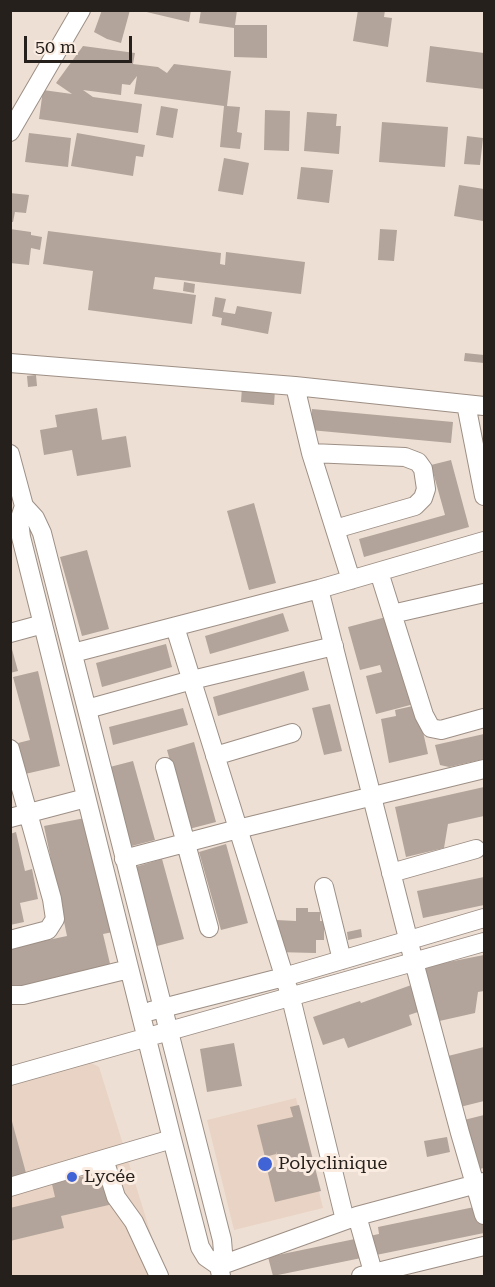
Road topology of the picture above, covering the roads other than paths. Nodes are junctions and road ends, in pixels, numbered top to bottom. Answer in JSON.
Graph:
{"nodes":[{"id":1,"x":81,"y":10,"type":"edge"},
{"id":2,"x":10,"y":132,"type":"edge"},
{"id":3,"x":10,"y":363,"type":"edge"},
{"id":4,"x":295,"y":386,"type":"junction"},
{"id":5,"x":475,"y":405,"type":"edge"},
{"id":6,"x":311,"y":453,"type":"junction"},
{"id":7,"x":10,"y":454,"type":"edge"},
{"id":8,"x":484,"y":496,"type":"edge"},
{"id":9,"x":24,"y":506,"type":"junction"},
{"id":10,"x":335,"y":529,"type":"junction"},
{"id":11,"x":484,"y":541,"type":"edge"},
{"id":12,"x":379,"y":572,"type":"junction"},
{"id":13,"x":351,"y":580,"type":"junction"},
{"id":14,"x":319,"y":589,"type":"junction"},
{"id":15,"x":484,"y":593,"type":"edge"},
{"id":16,"x":392,"y":614,"type":"junction"},
{"id":17,"x":43,"y":624,"type":"junction"},
{"id":18,"x":175,"y":627,"type":"junction"},
{"id":19,"x":10,"y":633,"type":"edge"},
{"id":20,"x":334,"y":646,"type":"junction"},
{"id":21,"x":73,"y":653,"type":"junction"},
{"id":22,"x":192,"y":680,"type":"junction"},
{"id":23,"x":87,"y":710,"type":"junction"},
{"id":24,"x":484,"y":718,"type":"edge"},
{"id":25,"x":292,"y":733,"type":"dead end"},
{"id":26,"x":10,"y":749,"type":"edge"},
{"id":27,"x":216,"y":756,"type":"junction"},
{"id":28,"x":165,"y":767,"type":"dead end"},
{"id":29,"x":484,"y":769,"type":"edge"},
{"id":30,"x":372,"y":797,"type":"junction"},
{"id":31,"x":86,"y":798,"type":"junction"},
{"id":32,"x":19,"y":816,"type":"edge"},
{"id":33,"x":238,"y":829,"type":"junction"},
{"id":34,"x":186,"y":842,"type":"junction"},
{"id":35,"x":476,"y":849,"type":"dead end"},
{"id":36,"x":124,"y":859,"type":"junction"},
{"id":37,"x":392,"y":873,"type":"junction"},
{"id":38,"x":324,"y":887,"type":"dead end"},
{"id":39,"x":484,"y":918,"type":"edge"},
{"id":40,"x":209,"y":928,"type":"dead end"},
{"id":41,"x":10,"y":940,"type":"edge"},
{"id":42,"x":409,"y":940,"type":"junction"},
{"id":43,"x":484,"y":942,"type":"edge"},
{"id":44,"x":342,"y":960,"type":"junction"},
{"id":45,"x":414,"y":962,"type":"junction"},
{"id":46,"x":129,"y":969,"type":"junction"},
{"id":47,"x":284,"y":977,"type":"junction"},
{"id":48,"x":10,"y":995,"type":"edge"},
{"id":49,"x":291,"y":998,"type":"junction"},
{"id":50,"x":162,"y":1008,"type":"junction"},
{"id":51,"x":140,"y":1014,"type":"junction"},
{"id":52,"x":168,"y":1032,"type":"junction"},
{"id":53,"x":146,"y":1037,"type":"junction"},
{"id":54,"x":10,"y":1076,"type":"edge"},
{"id":55,"x":172,"y":1139,"type":"junction"},
{"id":56,"x":104,"y":1159,"type":"junction"},
{"id":57,"x":480,"y":1183,"type":"edge"},
{"id":58,"x":10,"y":1187,"type":"edge"},
{"id":59,"x":484,"y":1215,"type":"edge"},
{"id":60,"x":351,"y":1218,"type":"junction"},
{"id":61,"x":484,"y":1246,"type":"edge"},
{"id":62,"x":423,"y":1269,"type":"edge"},
{"id":63,"x":220,"y":1271,"type":"edge"},
{"id":64,"x":367,"y":1274,"type":"edge"},
{"id":65,"x":159,"y":1276,"type":"edge"}],
"edges":[{"from":1,"to":2,"type":"street"},
{"from":3,"to":4,"type":"street"},
{"from":4,"to":5,"type":"street"},
{"from":4,"to":6,"type":"street"},
{"from":5,"to":8,"type":"street"},
{"from":6,"to":10,"type":"street"},
{"from":6,"to":10,"type":"street"},
{"from":7,"to":9,"type":"street"},
{"from":9,"to":17,"type":"street"},
{"from":9,"to":21,"type":"street"},
{"from":10,"to":13,"type":"street"},
{"from":11,"to":12,"type":"street"},
{"from":12,"to":13,"type":"street"},
{"from":12,"to":16,"type":"street"},
{"from":13,"to":14,"type":"street"},
{"from":14,"to":18,"type":"street"},
{"from":14,"to":20,"type":"street"},
{"from":15,"to":16,"type":"street"},
{"from":16,"to":24,"type":"street"},
{"from":17,"to":19,"type":"street"},
{"from":17,"to":31,"type":"street"},
{"from":18,"to":21,"type":"street"},
{"from":18,"to":22,"type":"street"},
{"from":20,"to":22,"type":"street"},
{"from":20,"to":30,"type":"street"},
{"from":21,"to":23,"type":"street"},
{"from":22,"to":23,"type":"street"},
{"from":22,"to":27,"type":"street"},
{"from":23,"to":36,"type":"street"},
{"from":25,"to":27,"type":"street"},
{"from":26,"to":32,"type":"street"},
{"from":27,"to":33,"type":"street"},
{"from":28,"to":34,"type":"street"},
{"from":29,"to":30,"type":"street"},
{"from":30,"to":33,"type":"street"},
{"from":30,"to":37,"type":"street"},
{"from":31,"to":32,"type":"street"},
{"from":31,"to":46,"type":"street"},
{"from":32,"to":41,"type":"street"},
{"from":33,"to":34,"type":"street"},
{"from":33,"to":47,"type":"street"},
{"from":34,"to":36,"type":"street"},
{"from":34,"to":40,"type":"street"},
{"from":35,"to":37,"type":"street"},
{"from":36,"to":50,"type":"street"},
{"from":37,"to":42,"type":"street"},
{"from":38,"to":44,"type":"street"},
{"from":39,"to":42,"type":"street"},
{"from":42,"to":44,"type":"street"},
{"from":42,"to":45,"type":"street"},
{"from":43,"to":45,"type":"street"},
{"from":44,"to":47,"type":"street"},
{"from":45,"to":49,"type":"street"},
{"from":45,"to":57,"type":"street"},
{"from":46,"to":48,"type":"street"},
{"from":46,"to":51,"type":"street"},
{"from":47,"to":49,"type":"street"},
{"from":47,"to":50,"type":"street"},
{"from":49,"to":52,"type":"street"},
{"from":49,"to":60,"type":"street"},
{"from":50,"to":51,"type":"street"},
{"from":50,"to":52,"type":"street"},
{"from":51,"to":53,"type":"street"},
{"from":52,"to":53,"type":"street"},
{"from":52,"to":63,"type":"street"},
{"from":53,"to":54,"type":"street"},
{"from":53,"to":55,"type":"street"},
{"from":55,"to":56,"type":"street"},
{"from":55,"to":63,"type":"street"},
{"from":56,"to":58,"type":"street"},
{"from":56,"to":65,"type":"street"},
{"from":57,"to":59,"type":"street"},
{"from":57,"to":60,"type":"street"},
{"from":60,"to":63,"type":"street"},
{"from":60,"to":64,"type":"street"},
{"from":61,"to":62,"type":"street"},
{"from":62,"to":64,"type":"street"}]}
